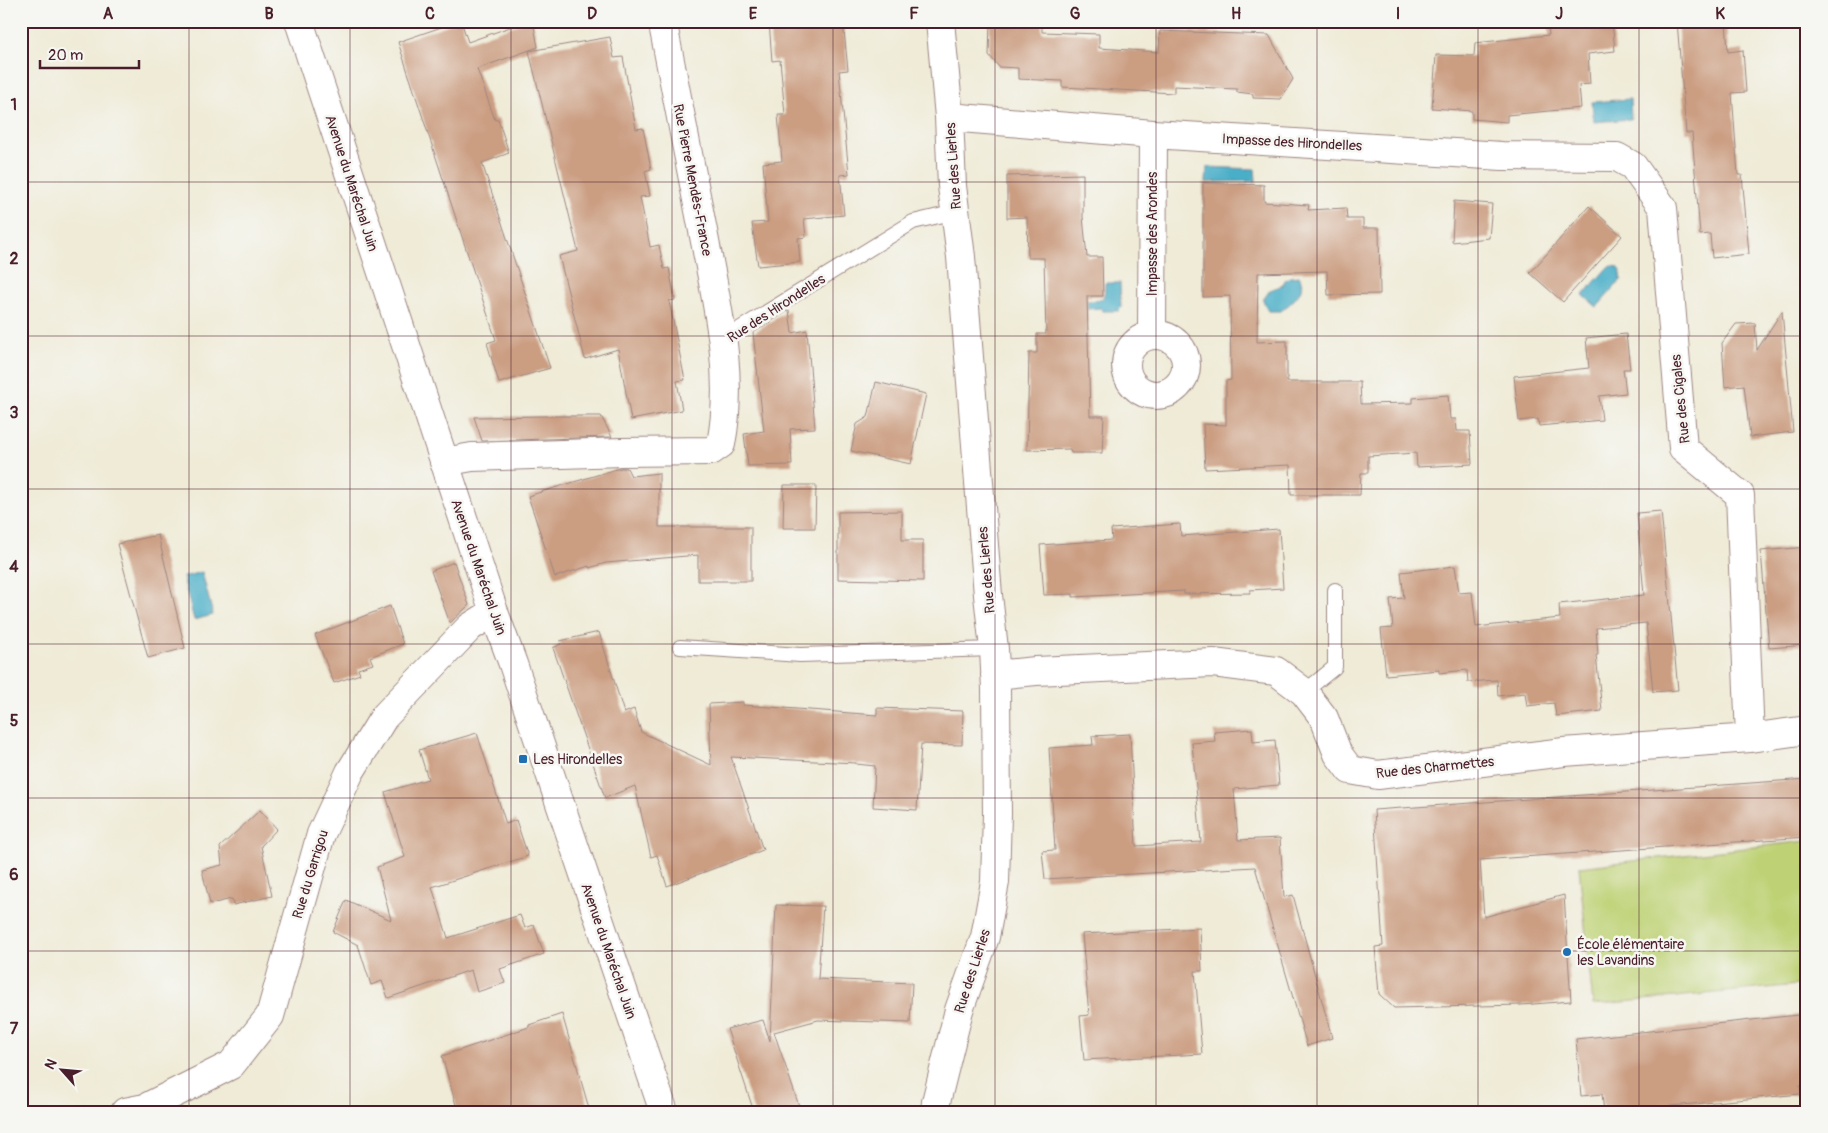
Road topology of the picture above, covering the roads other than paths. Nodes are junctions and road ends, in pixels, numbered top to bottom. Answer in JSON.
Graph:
{"nodes":[{"id":1,"x":299,"y":21,"type":"edge"},
{"id":2,"x":664,"y":21,"type":"edge"},
{"id":3,"x":940,"y":21,"type":"edge"},
{"id":4,"x":949,"y":117,"type":"junction"},
{"id":5,"x":1153,"y":134,"type":"junction"},
{"id":6,"x":1633,"y":166,"type":"joint"},
{"id":7,"x":956,"y":212,"type":"junction"},
{"id":8,"x":1152,"y":334,"type":"dead end"},
{"id":9,"x":723,"y":338,"type":"junction"},
{"id":10,"x":444,"y":462,"type":"junction"},
{"id":11,"x":1335,"y":590,"type":"dead end"},
{"id":12,"x":494,"y":612,"type":"junction"},
{"id":13,"x":680,"y":647,"type":"dead end"},
{"id":14,"x":994,"y":662,"type":"junction"},
{"id":15,"x":1304,"y":692,"type":"junction"},
{"id":16,"x":1807,"y":730,"type":"edge"},
{"id":17,"x":1750,"y":738,"type":"junction"},
{"id":18,"x":125,"y":1112,"type":"edge"},
{"id":19,"x":664,"y":1112,"type":"edge"},
{"id":20,"x":935,"y":1112,"type":"edge"}],
"edges":[{"from":1,"to":10,"type":"street","name":"Avenue du Maréchal Juin"},
{"from":2,"to":9,"type":"street","name":"Rue Pierre Mendès-France"},
{"from":3,"to":4,"type":"street","name":"Rue des Lierles"},
{"from":4,"to":5,"type":"street","name":"Impasse des Hirondelles"},
{"from":4,"to":7,"type":"street","name":"Rue des Lierles"},
{"from":5,"to":6,"type":"street","name":"Impasse des Hirondelles"},
{"from":5,"to":8,"type":"street","name":"Impasse des Arondes"},
{"from":6,"to":17,"type":"street","name":"Rue des Cigales"},
{"from":7,"to":9,"type":"lane","name":"Rue des Hirondelles"},
{"from":7,"to":14,"type":"street","name":"Rue des Lierles"},
{"from":9,"to":10,"type":"street","name":"Rue des Hirondelles"},
{"from":10,"to":12,"type":"street","name":"Avenue du Maréchal Juin"},
{"from":11,"to":15,"type":"lane"},
{"from":12,"to":18,"type":"street","name":"Rue du Garrigou"},
{"from":12,"to":19,"type":"street","name":"Avenue du Maréchal Juin"},
{"from":13,"to":14,"type":"lane"},
{"from":14,"to":15,"type":"street","name":"Rue des Charmettes"},
{"from":14,"to":20,"type":"street","name":"Rue des Lierles"},
{"from":15,"to":17,"type":"street","name":"Rue des Charmettes"},
{"from":16,"to":17,"type":"street","name":"Rue des Charmettes"}]}
